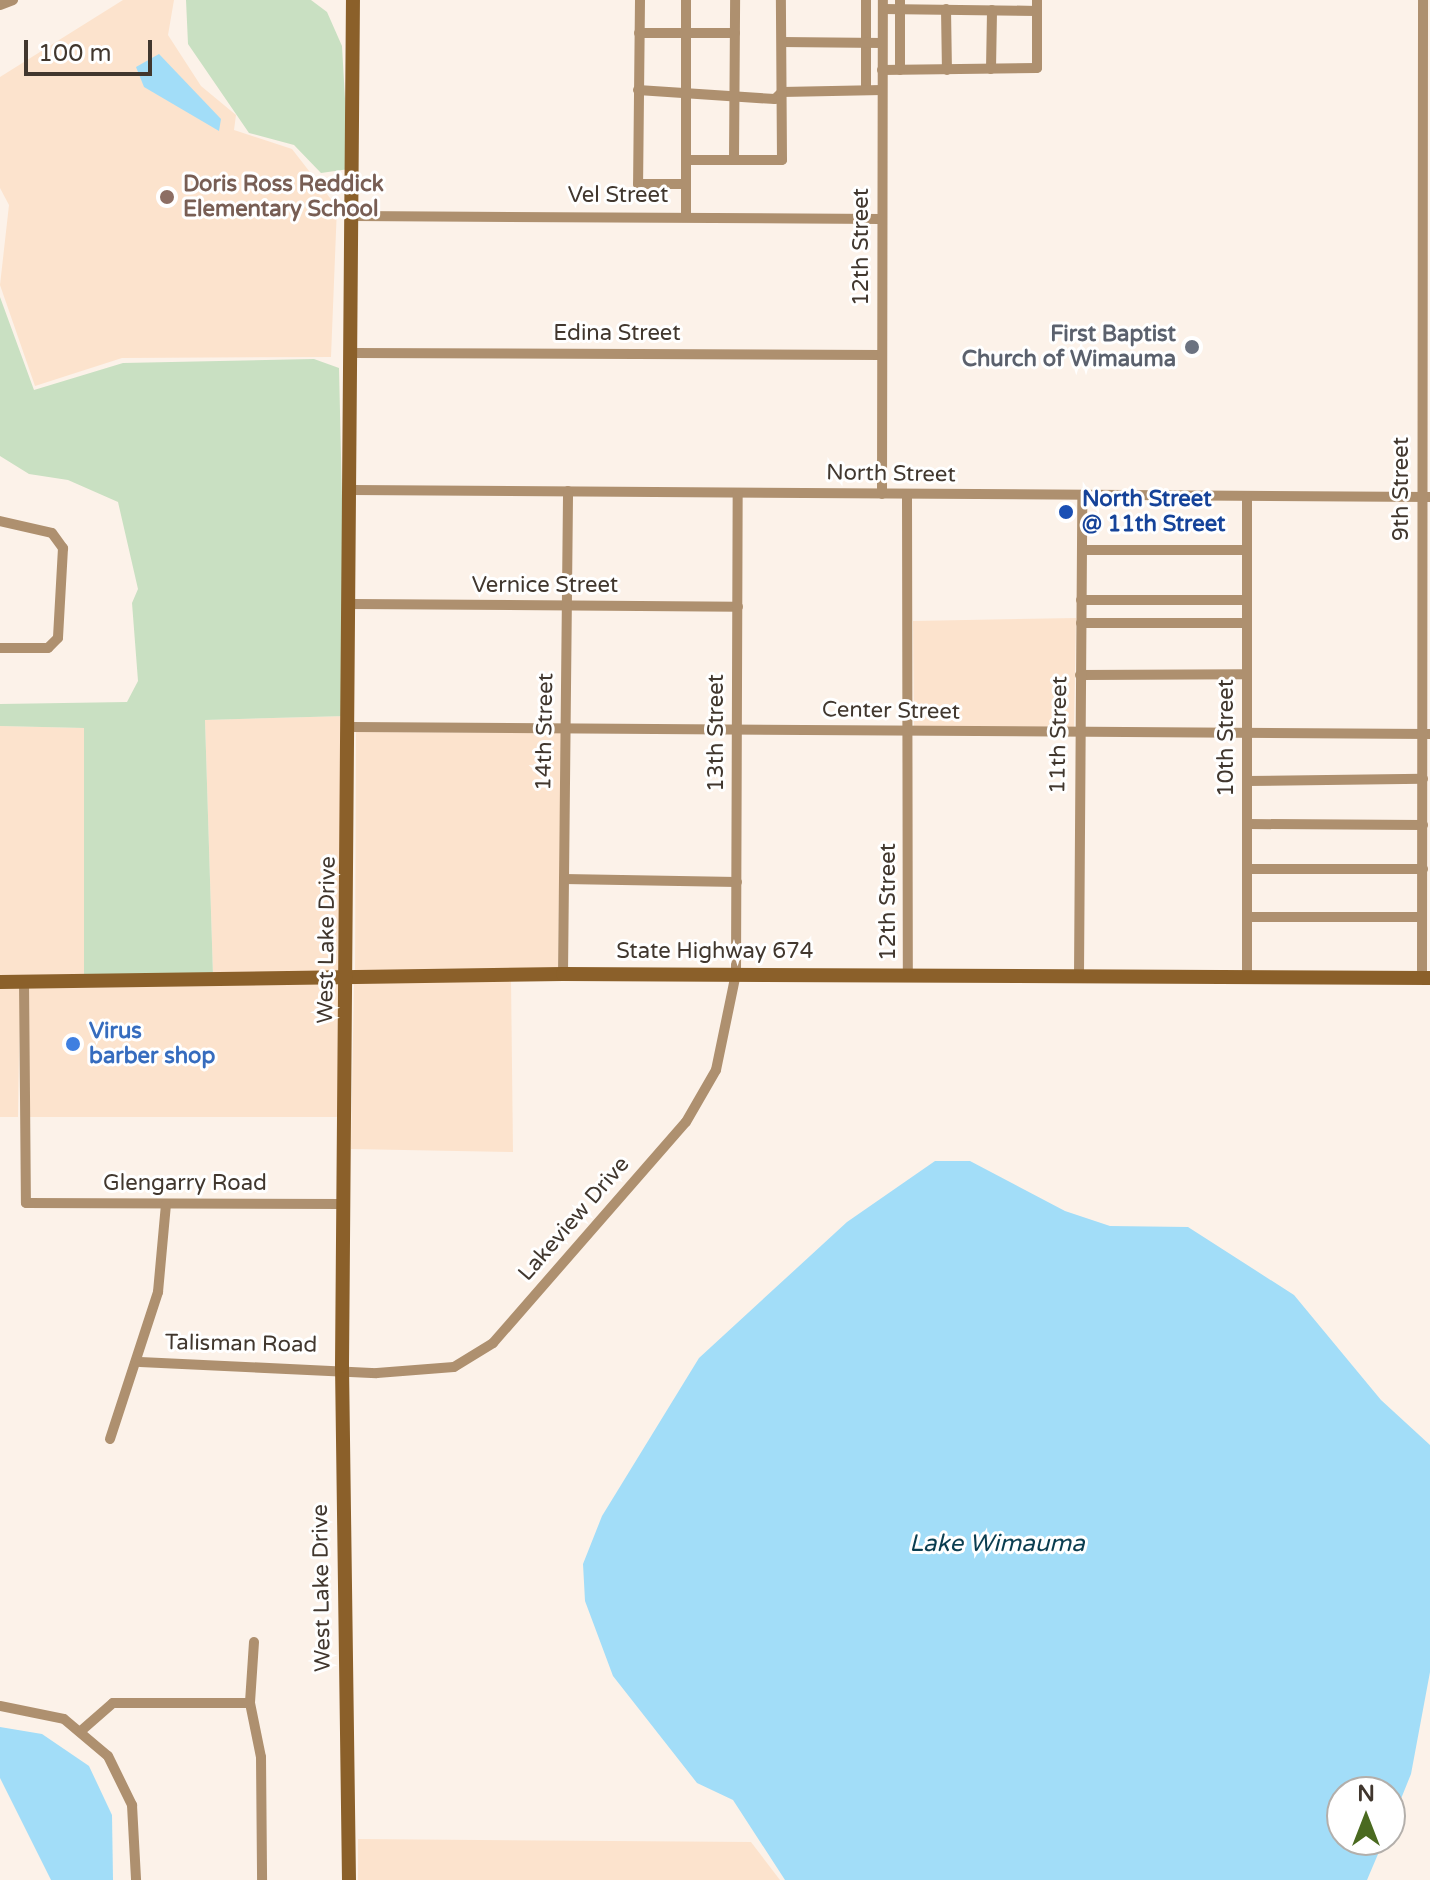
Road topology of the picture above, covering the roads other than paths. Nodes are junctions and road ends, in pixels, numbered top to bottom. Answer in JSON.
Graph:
{"nodes":[{"id":1,"x":13,"y":0,"type":"edge"},
{"id":2,"x":353,"y":0,"type":"edge"},
{"id":3,"x":640,"y":0,"type":"edge"},
{"id":4,"x":686,"y":0,"type":"edge"},
{"id":5,"x":735,"y":0,"type":"edge"},
{"id":6,"x":781,"y":0,"type":"edge"},
{"id":7,"x":866,"y":0,"type":"edge"},
{"id":8,"x":1423,"y":0,"type":"edge"},
{"id":9,"x":883,"y":4,"type":"edge"},
{"id":10,"x":900,"y":4,"type":"edge"},
{"id":11,"x":0,"y":5,"type":"edge"},
{"id":12,"x":1037,"y":5,"type":"edge"},
{"id":13,"x":946,"y":9,"type":"junction"},
{"id":14,"x":992,"y":10,"type":"junction"},
{"id":15,"x":686,"y":32,"type":"junction"},
{"id":16,"x":639,"y":33,"type":"junction"},
{"id":17,"x":735,"y":33,"type":"junction"},
{"id":18,"x":782,"y":42,"type":"junction"},
{"id":19,"x":866,"y":43,"type":"junction"},
{"id":20,"x":882,"y":43,"type":"junction"},
{"id":21,"x":991,"y":69,"type":"junction"},
{"id":22,"x":882,"y":70,"type":"junction"},
{"id":23,"x":900,"y":70,"type":"junction"},
{"id":24,"x":947,"y":70,"type":"junction"},
{"id":25,"x":638,"y":90,"type":"junction"},
{"id":26,"x":866,"y":90,"type":"junction"},
{"id":27,"x":882,"y":90,"type":"junction"},
{"id":28,"x":686,"y":91,"type":"junction"},
{"id":29,"x":734,"y":91,"type":"junction"},
{"id":30,"x":782,"y":92,"type":"junction"},
{"id":31,"x":686,"y":160,"type":"junction"},
{"id":32,"x":734,"y":160,"type":"junction"},
{"id":33,"x":686,"y":184,"type":"junction"},
{"id":34,"x":353,"y":216,"type":"junction"},
{"id":35,"x":686,"y":217,"type":"junction"},
{"id":36,"x":881,"y":219,"type":"junction"},
{"id":37,"x":353,"y":353,"type":"junction"},
{"id":38,"x":881,"y":355,"type":"junction"},
{"id":39,"x":1426,"y":355,"type":"edge"},
{"id":40,"x":352,"y":490,"type":"junction"},
{"id":41,"x":568,"y":491,"type":"junction"},
{"id":42,"x":738,"y":493,"type":"junction"},
{"id":43,"x":882,"y":494,"type":"junction"},
{"id":44,"x":907,"y":494,"type":"junction"},
{"id":45,"x":1082,"y":496,"type":"junction"},
{"id":46,"x":1426,"y":497,"type":"edge"},
{"id":47,"x":1247,"y":498,"type":"junction"},
{"id":48,"x":0,"y":521,"type":"edge"},
{"id":49,"x":1082,"y":550,"type":"junction"},
{"id":50,"x":1247,"y":550,"type":"junction"},
{"id":51,"x":1081,"y":600,"type":"junction"},
{"id":52,"x":1247,"y":600,"type":"junction"},
{"id":53,"x":352,"y":604,"type":"junction"},
{"id":54,"x":567,"y":606,"type":"junction"},
{"id":55,"x":738,"y":607,"type":"junction"},
{"id":56,"x":1081,"y":623,"type":"junction"},
{"id":57,"x":1247,"y":623,"type":"junction"},
{"id":58,"x":0,"y":648,"type":"edge"},
{"id":59,"x":1247,"y":674,"type":"junction"},
{"id":60,"x":1080,"y":675,"type":"junction"},
{"id":61,"x":351,"y":727,"type":"junction"},
{"id":62,"x":565,"y":728,"type":"junction"},
{"id":63,"x":736,"y":729,"type":"junction"},
{"id":64,"x":909,"y":731,"type":"junction"},
{"id":65,"x":1078,"y":732,"type":"junction"},
{"id":66,"x":1248,"y":732,"type":"junction"},
{"id":67,"x":1426,"y":734,"type":"edge"},
{"id":68,"x":1423,"y":779,"type":"junction"},
{"id":69,"x":1248,"y":781,"type":"junction"},
{"id":70,"x":1248,"y":824,"type":"junction"},
{"id":71,"x":1423,"y":825,"type":"junction"},
{"id":72,"x":1247,"y":869,"type":"junction"},
{"id":73,"x":1423,"y":869,"type":"junction"},
{"id":74,"x":564,"y":879,"type":"junction"},
{"id":75,"x":737,"y":882,"type":"junction"},
{"id":76,"x":1247,"y":917,"type":"junction"},
{"id":77,"x":1422,"y":917,"type":"junction"},
{"id":78,"x":736,"y":973,"type":"junction"},
{"id":79,"x":563,"y":974,"type":"junction"},
{"id":80,"x":908,"y":974,"type":"junction"},
{"id":81,"x":1079,"y":975,"type":"junction"},
{"id":82,"x":349,"y":976,"type":"junction"},
{"id":83,"x":1247,"y":978,"type":"junction"},
{"id":84,"x":1426,"y":978,"type":"edge"},
{"id":85,"x":0,"y":982,"type":"edge"},
{"id":86,"x":24,"y":982,"type":"junction"},
{"id":87,"x":166,"y":1204,"type":"junction"},
{"id":88,"x":344,"y":1204,"type":"junction"},
{"id":89,"x":140,"y":1362,"type":"junction"},
{"id":90,"x":342,"y":1366,"type":"junction"},
{"id":91,"x":110,"y":1439,"type":"dead end"},
{"id":92,"x":254,"y":1642,"type":"dead end"},
{"id":93,"x":250,"y":1703,"type":"junction"},
{"id":94,"x":0,"y":1706,"type":"edge"},
{"id":95,"x":82,"y":1730,"type":"junction"},
{"id":96,"x":136,"y":1880,"type":"edge"},
{"id":97,"x":262,"y":1880,"type":"edge"},
{"id":98,"x":349,"y":1880,"type":"edge"}],
"edges":[{"from":1,"to":11,"type":"street"},
{"from":2,"to":34,"type":"street","name":"West Lake Drive"},
{"from":3,"to":16,"type":"street"},
{"from":4,"to":15,"type":"street"},
{"from":5,"to":17,"type":"street"},
{"from":6,"to":18,"type":"street"},
{"from":7,"to":19,"type":"street"},
{"from":8,"to":39,"type":"street","name":"9th Street"},
{"from":9,"to":10,"type":"street"},
{"from":9,"to":20,"type":"street","name":"12th Street"},
{"from":10,"to":13,"type":"street"},
{"from":10,"to":23,"type":"street"},
{"from":12,"to":14,"type":"street"},
{"from":12,"to":21,"type":"street"},
{"from":13,"to":14,"type":"street"},
{"from":13,"to":24,"type":"street"},
{"from":14,"to":21,"type":"street"},
{"from":15,"to":16,"type":"street"},
{"from":15,"to":17,"type":"street"},
{"from":15,"to":28,"type":"street"},
{"from":16,"to":25,"type":"street"},
{"from":17,"to":29,"type":"street"},
{"from":18,"to":19,"type":"street"},
{"from":18,"to":30,"type":"street"},
{"from":19,"to":20,"type":"street"},
{"from":19,"to":26,"type":"street"},
{"from":20,"to":22,"type":"street","name":"12th Street"},
{"from":21,"to":24,"type":"street"},
{"from":22,"to":23,"type":"street"},
{"from":22,"to":27,"type":"street","name":"12th Street"},
{"from":23,"to":24,"type":"street"},
{"from":25,"to":28,"type":"street"},
{"from":25,"to":33,"type":"street"},
{"from":26,"to":27,"type":"street"},
{"from":26,"to":30,"type":"street"},
{"from":27,"to":36,"type":"street","name":"12th Street"},
{"from":28,"to":29,"type":"street"},
{"from":28,"to":31,"type":"street"},
{"from":29,"to":30,"type":"street"},
{"from":29,"to":32,"type":"street"},
{"from":30,"to":32,"type":"street"},
{"from":31,"to":32,"type":"street"},
{"from":31,"to":33,"type":"street"},
{"from":33,"to":35,"type":"street"},
{"from":34,"to":35,"type":"street","name":"Vel Street"},
{"from":34,"to":37,"type":"street","name":"West Lake Drive"},
{"from":35,"to":36,"type":"street","name":"Vel Street"},
{"from":36,"to":38,"type":"street","name":"12th Street"},
{"from":37,"to":38,"type":"street","name":"Edina Street"},
{"from":37,"to":40,"type":"street","name":"West Lake Drive"},
{"from":38,"to":43,"type":"street","name":"12th Street"},
{"from":39,"to":46,"type":"street","name":"9th Street"},
{"from":40,"to":41,"type":"street","name":"North Street"},
{"from":40,"to":53,"type":"street","name":"West Lake Drive"},
{"from":41,"to":42,"type":"street","name":"North Street"},
{"from":41,"to":54,"type":"street","name":"14th Street"},
{"from":42,"to":43,"type":"street","name":"North Street"},
{"from":42,"to":55,"type":"street","name":"13th Street"},
{"from":43,"to":44,"type":"street","name":"North Street"},
{"from":44,"to":45,"type":"street","name":"North Street"},
{"from":44,"to":64,"type":"street","name":"12th Street"},
{"from":45,"to":47,"type":"street","name":"North Street"},
{"from":45,"to":49,"type":"street","name":"11th Street"},
{"from":46,"to":47,"type":"street","name":"North Street"},
{"from":46,"to":67,"type":"street","name":"9th Street"},
{"from":47,"to":50,"type":"street","name":"10th Street"},
{"from":48,"to":58,"type":"street"},
{"from":49,"to":50,"type":"street"},
{"from":49,"to":51,"type":"street","name":"11th Street"},
{"from":50,"to":52,"type":"street","name":"10th Street"},
{"from":51,"to":52,"type":"street"},
{"from":51,"to":56,"type":"street","name":"11th Street"},
{"from":52,"to":57,"type":"street","name":"10th Street"},
{"from":53,"to":54,"type":"street","name":"Vernice Street"},
{"from":53,"to":61,"type":"street","name":"West Lake Drive"},
{"from":54,"to":55,"type":"street","name":"Vernice Street"},
{"from":54,"to":62,"type":"street","name":"14th Street"},
{"from":55,"to":63,"type":"street","name":"13th Street"},
{"from":56,"to":57,"type":"street"},
{"from":56,"to":60,"type":"street","name":"11th Street"},
{"from":57,"to":59,"type":"street","name":"10th Street"},
{"from":59,"to":60,"type":"street"},
{"from":59,"to":66,"type":"street","name":"10th Street"},
{"from":60,"to":65,"type":"street","name":"11th Street"},
{"from":61,"to":62,"type":"street","name":"Center Street"},
{"from":61,"to":82,"type":"street","name":"West Lake Drive"},
{"from":62,"to":63,"type":"street","name":"Center Street"},
{"from":62,"to":74,"type":"street","name":"14th Street"},
{"from":63,"to":64,"type":"street","name":"Center Street"},
{"from":63,"to":75,"type":"street","name":"13th Street"},
{"from":64,"to":65,"type":"street","name":"Center Street"},
{"from":64,"to":80,"type":"street","name":"12th Street"},
{"from":65,"to":66,"type":"street","name":"Center Street"},
{"from":65,"to":81,"type":"street","name":"11th Street"},
{"from":66,"to":67,"type":"street","name":"Center Street"},
{"from":66,"to":69,"type":"street","name":"10th Street"},
{"from":67,"to":68,"type":"street","name":"9th Street"},
{"from":68,"to":69,"type":"street"},
{"from":68,"to":71,"type":"street","name":"9th Street"},
{"from":69,"to":70,"type":"street","name":"10th Street"},
{"from":70,"to":71,"type":"street"},
{"from":70,"to":72,"type":"street","name":"10th Street"},
{"from":71,"to":73,"type":"street","name":"9th Street"},
{"from":72,"to":73,"type":"street"},
{"from":72,"to":76,"type":"street","name":"10th Street"},
{"from":73,"to":77,"type":"street","name":"9th Street"},
{"from":74,"to":75,"type":"street"},
{"from":74,"to":79,"type":"street","name":"14th Street"},
{"from":75,"to":78,"type":"street","name":"13th Street"},
{"from":76,"to":77,"type":"street"},
{"from":76,"to":83,"type":"street","name":"10th Street"},
{"from":77,"to":84,"type":"street","name":"9th Street"},
{"from":78,"to":79,"type":"street","name":"State Highway 674"},
{"from":78,"to":80,"type":"street","name":"State Highway 674"},
{"from":78,"to":90,"type":"street","name":"Lakeview Drive"},
{"from":79,"to":82,"type":"street","name":"State Highway 674"},
{"from":80,"to":81,"type":"street","name":"State Highway 674"},
{"from":81,"to":83,"type":"street","name":"State Highway 674"},
{"from":82,"to":86,"type":"street","name":"State Highway 674"},
{"from":82,"to":88,"type":"street","name":"West Lake Drive"},
{"from":83,"to":84,"type":"street","name":"State Highway 674"},
{"from":85,"to":86,"type":"street","name":"State Highway 674"},
{"from":86,"to":87,"type":"street","name":"Glengarry Road"},
{"from":87,"to":88,"type":"street","name":"Glengarry Road"},
{"from":87,"to":89,"type":"street"},
{"from":88,"to":90,"type":"street","name":"West Lake Drive"},
{"from":89,"to":90,"type":"street","name":"Talisman Road"},
{"from":89,"to":91,"type":"street"},
{"from":90,"to":98,"type":"street","name":"West Lake Drive"},
{"from":92,"to":93,"type":"street"},
{"from":93,"to":95,"type":"street"},
{"from":93,"to":97,"type":"street"},
{"from":94,"to":95,"type":"street"},
{"from":95,"to":96,"type":"street"}]}
